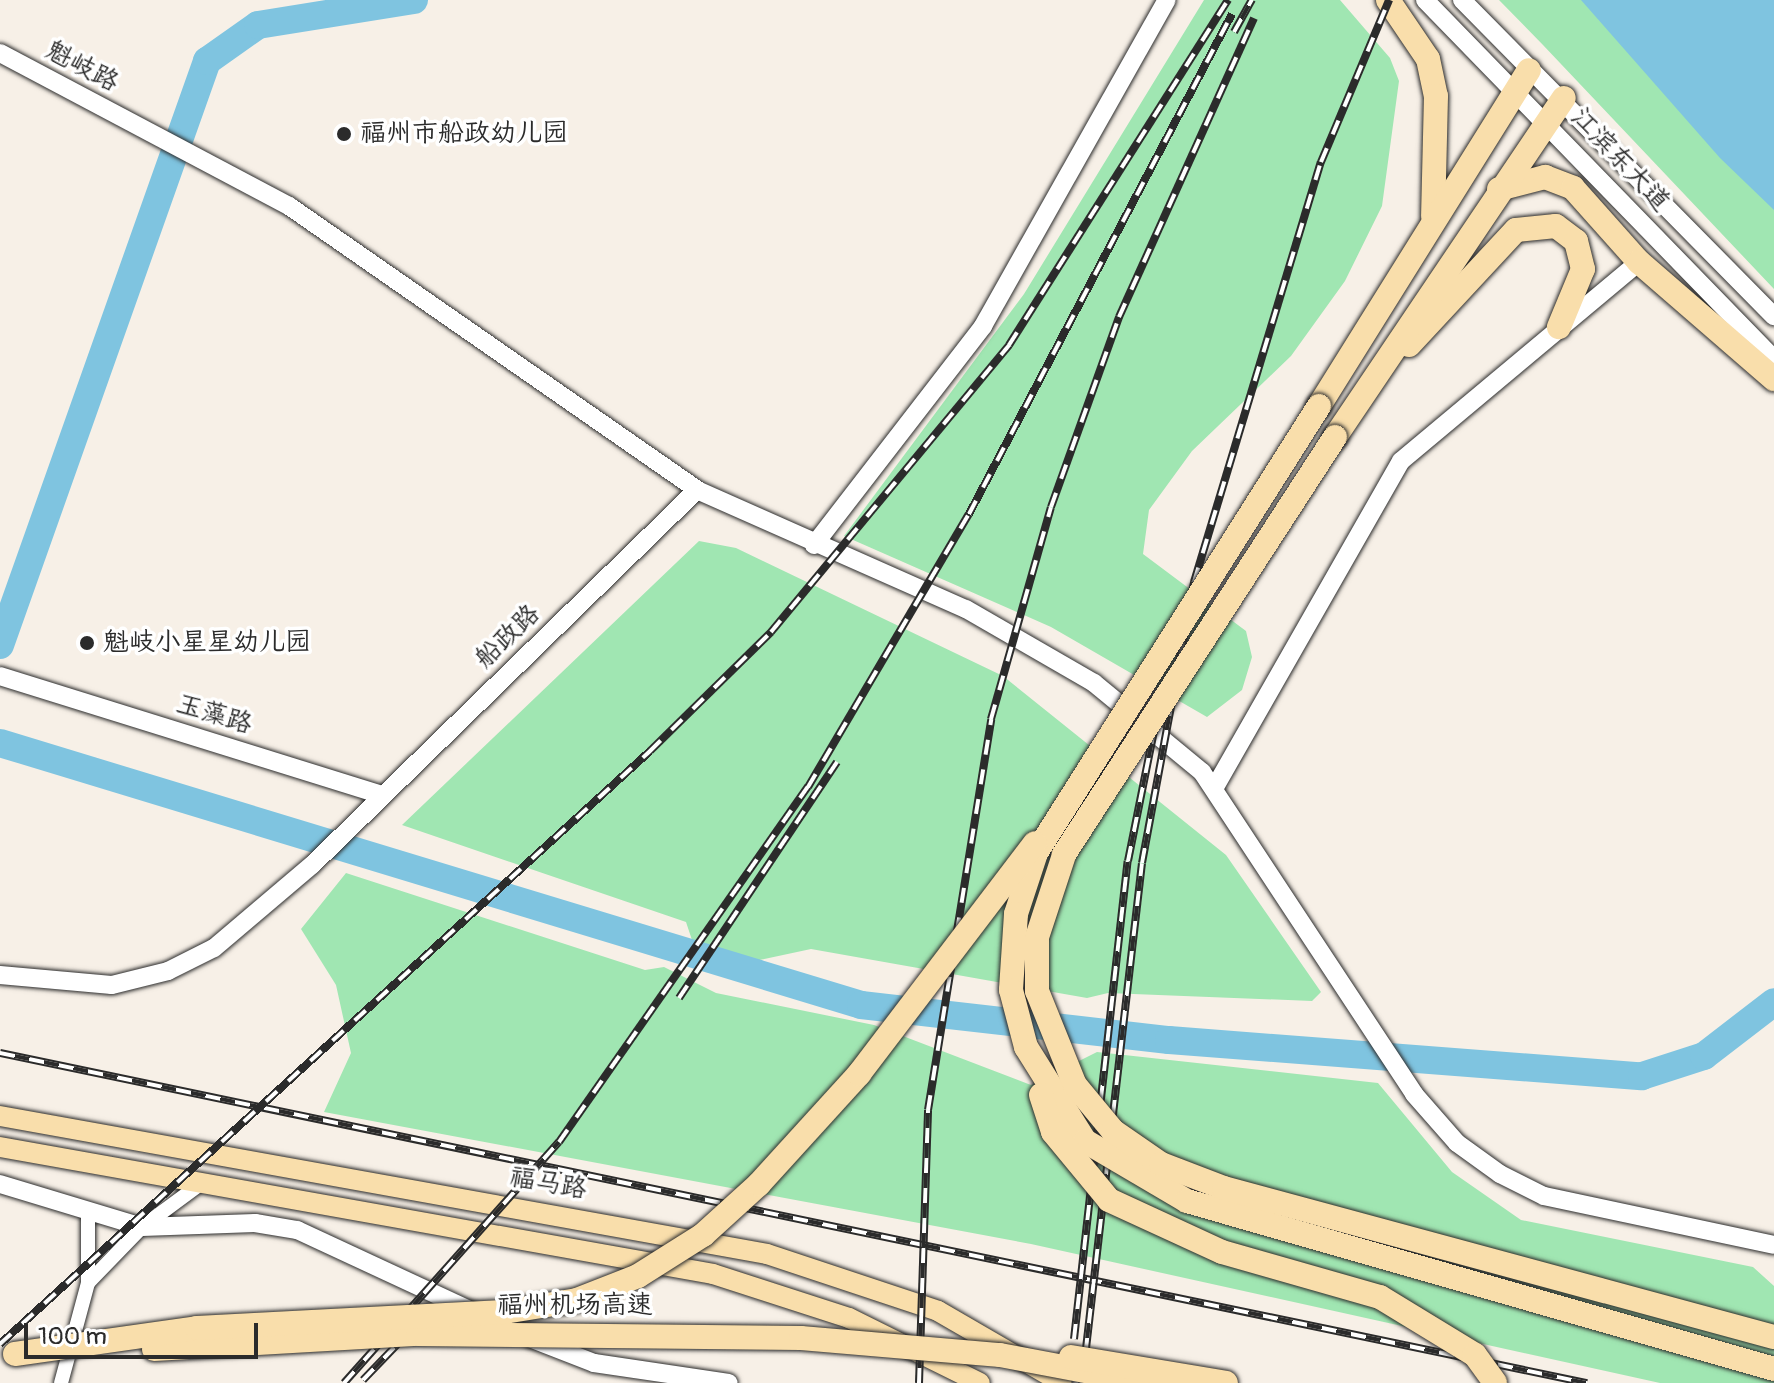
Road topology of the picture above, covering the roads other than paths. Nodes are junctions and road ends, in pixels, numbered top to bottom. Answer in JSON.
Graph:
{"nodes":[{"id":1,"x":1167,"y":0,"type":"edge"},
{"id":2,"x":1388,"y":0,"type":"edge"},
{"id":3,"x":1425,"y":0,"type":"edge"},
{"id":4,"x":1462,"y":0,"type":"edge"},
{"id":5,"x":0,"y":53,"type":"edge"},
{"id":6,"x":1523,"y":80,"type":"junction"},
{"id":7,"x":1564,"y":98,"type":"junction"},
{"id":8,"x":1547,"y":120,"type":"junction"},
{"id":9,"x":1497,"y":190,"type":"junction"},
{"id":10,"x":1424,"y":245,"type":"junction"},
{"id":11,"x":1639,"y":262,"type":"junction"},
{"id":12,"x":1774,"y":316,"type":"edge"},
{"id":13,"x":1559,"y":327,"type":"junction"},
{"id":14,"x":1774,"y":359,"type":"edge"},
{"id":15,"x":1774,"y":379,"type":"edge"},
{"id":16,"x":1361,"y":397,"type":"junction"},
{"id":17,"x":697,"y":490,"type":"junction"},
{"id":18,"x":814,"y":545,"type":"junction"},
{"id":19,"x":0,"y":676,"type":"edge"},
{"id":20,"x":1215,"y":787,"type":"junction"},
{"id":21,"x":381,"y":795,"type":"junction"},
{"id":22,"x":1062,"y":811,"type":"junction"},
{"id":23,"x":0,"y":975,"type":"edge"},
{"id":24,"x":1026,"y":1047,"type":"junction"},
{"id":25,"x":0,"y":1116,"type":"edge"},
{"id":26,"x":0,"y":1149,"type":"edge"},
{"id":27,"x":204,"y":1182,"type":"junction"},
{"id":28,"x":0,"y":1184,"type":"edge"},
{"id":29,"x":88,"y":1214,"type":"junction"},
{"id":30,"x":142,"y":1227,"type":"junction"},
{"id":31,"x":1774,"y":1245,"type":"edge"},
{"id":32,"x":88,"y":1283,"type":"junction"},
{"id":33,"x":1716,"y":1317,"type":"junction"},
{"id":34,"x":1774,"y":1324,"type":"edge"},
{"id":35,"x":1774,"y":1337,"type":"edge"},
{"id":36,"x":8,"y":1355,"type":"edge"},
{"id":37,"x":1000,"y":1355,"type":"junction"},
{"id":38,"x":1774,"y":1369,"type":"edge"},
{"id":39,"x":61,"y":1383,"type":"edge"},
{"id":40,"x":729,"y":1383,"type":"edge"},
{"id":41,"x":980,"y":1383,"type":"edge"},
{"id":42,"x":1062,"y":1383,"type":"edge"},
{"id":43,"x":1148,"y":1383,"type":"edge"},
{"id":44,"x":1226,"y":1383,"type":"edge"},
{"id":45,"x":1495,"y":1383,"type":"edge"}],
"edges":[{"from":1,"to":18,"type":"street"},
{"from":2,"to":10,"type":"highway"},
{"from":3,"to":6,"type":"street","name":"江滨东大道"},
{"from":4,"to":6,"type":"street"},
{"from":5,"to":17,"type":"street","name":"魁岐路"},
{"from":6,"to":7,"type":"street"},
{"from":6,"to":8,"type":"street","name":"江滨东大道"},
{"from":6,"to":10,"type":"highway"},
{"from":7,"to":8,"type":"highway"},
{"from":7,"to":12,"type":"street"},
{"from":8,"to":9,"type":"highway"},
{"from":8,"to":14,"type":"street","name":"江滨东大道"},
{"from":9,"to":11,"type":"highway"},
{"from":9,"to":16,"type":"highway"},
{"from":10,"to":22,"type":"highway","bridge":true},
{"from":11,"to":13,"type":"street"},
{"from":11,"to":15,"type":"highway"},
{"from":13,"to":16,"type":"highway"},
{"from":13,"to":20,"type":"street"},
{"from":16,"to":33,"type":"highway","bridge":true},
{"from":17,"to":18,"type":"street","name":"魁岐路"},
{"from":17,"to":21,"type":"street","name":"船政路"},
{"from":18,"to":20,"type":"street","name":"魁岐路"},
{"from":19,"to":21,"type":"street","name":"玉藻路"},
{"from":20,"to":31,"type":"street","name":"魁岐路"},
{"from":21,"to":23,"type":"street","name":"船政路"},
{"from":22,"to":24,"type":"highway","bridge":true},
{"from":22,"to":36,"type":"highway","bridge":true},
{"from":24,"to":38,"type":"highway","bridge":true},
{"from":24,"to":45,"type":"highway","bridge":true},
{"from":25,"to":42,"type":"main road","name":"福马路"},
{"from":26,"to":27,"type":"main road"},
{"from":27,"to":30,"type":"street"},
{"from":27,"to":41,"type":"main road"},
{"from":28,"to":29,"type":"street"},
{"from":29,"to":30,"type":"street"},
{"from":29,"to":32,"type":"street"},
{"from":30,"to":32,"type":"street"},
{"from":30,"to":40,"type":"street"},
{"from":32,"to":39,"type":"street"},
{"from":33,"to":34,"type":"highway"},
{"from":33,"to":35,"type":"highway","bridge":true},
{"from":36,"to":37,"type":"highway","name":"福州机场高速","bridge":true},
{"from":37,"to":43,"type":"highway","name":"福州机场高速","bridge":true},
{"from":37,"to":44,"type":"highway","bridge":true}]}
